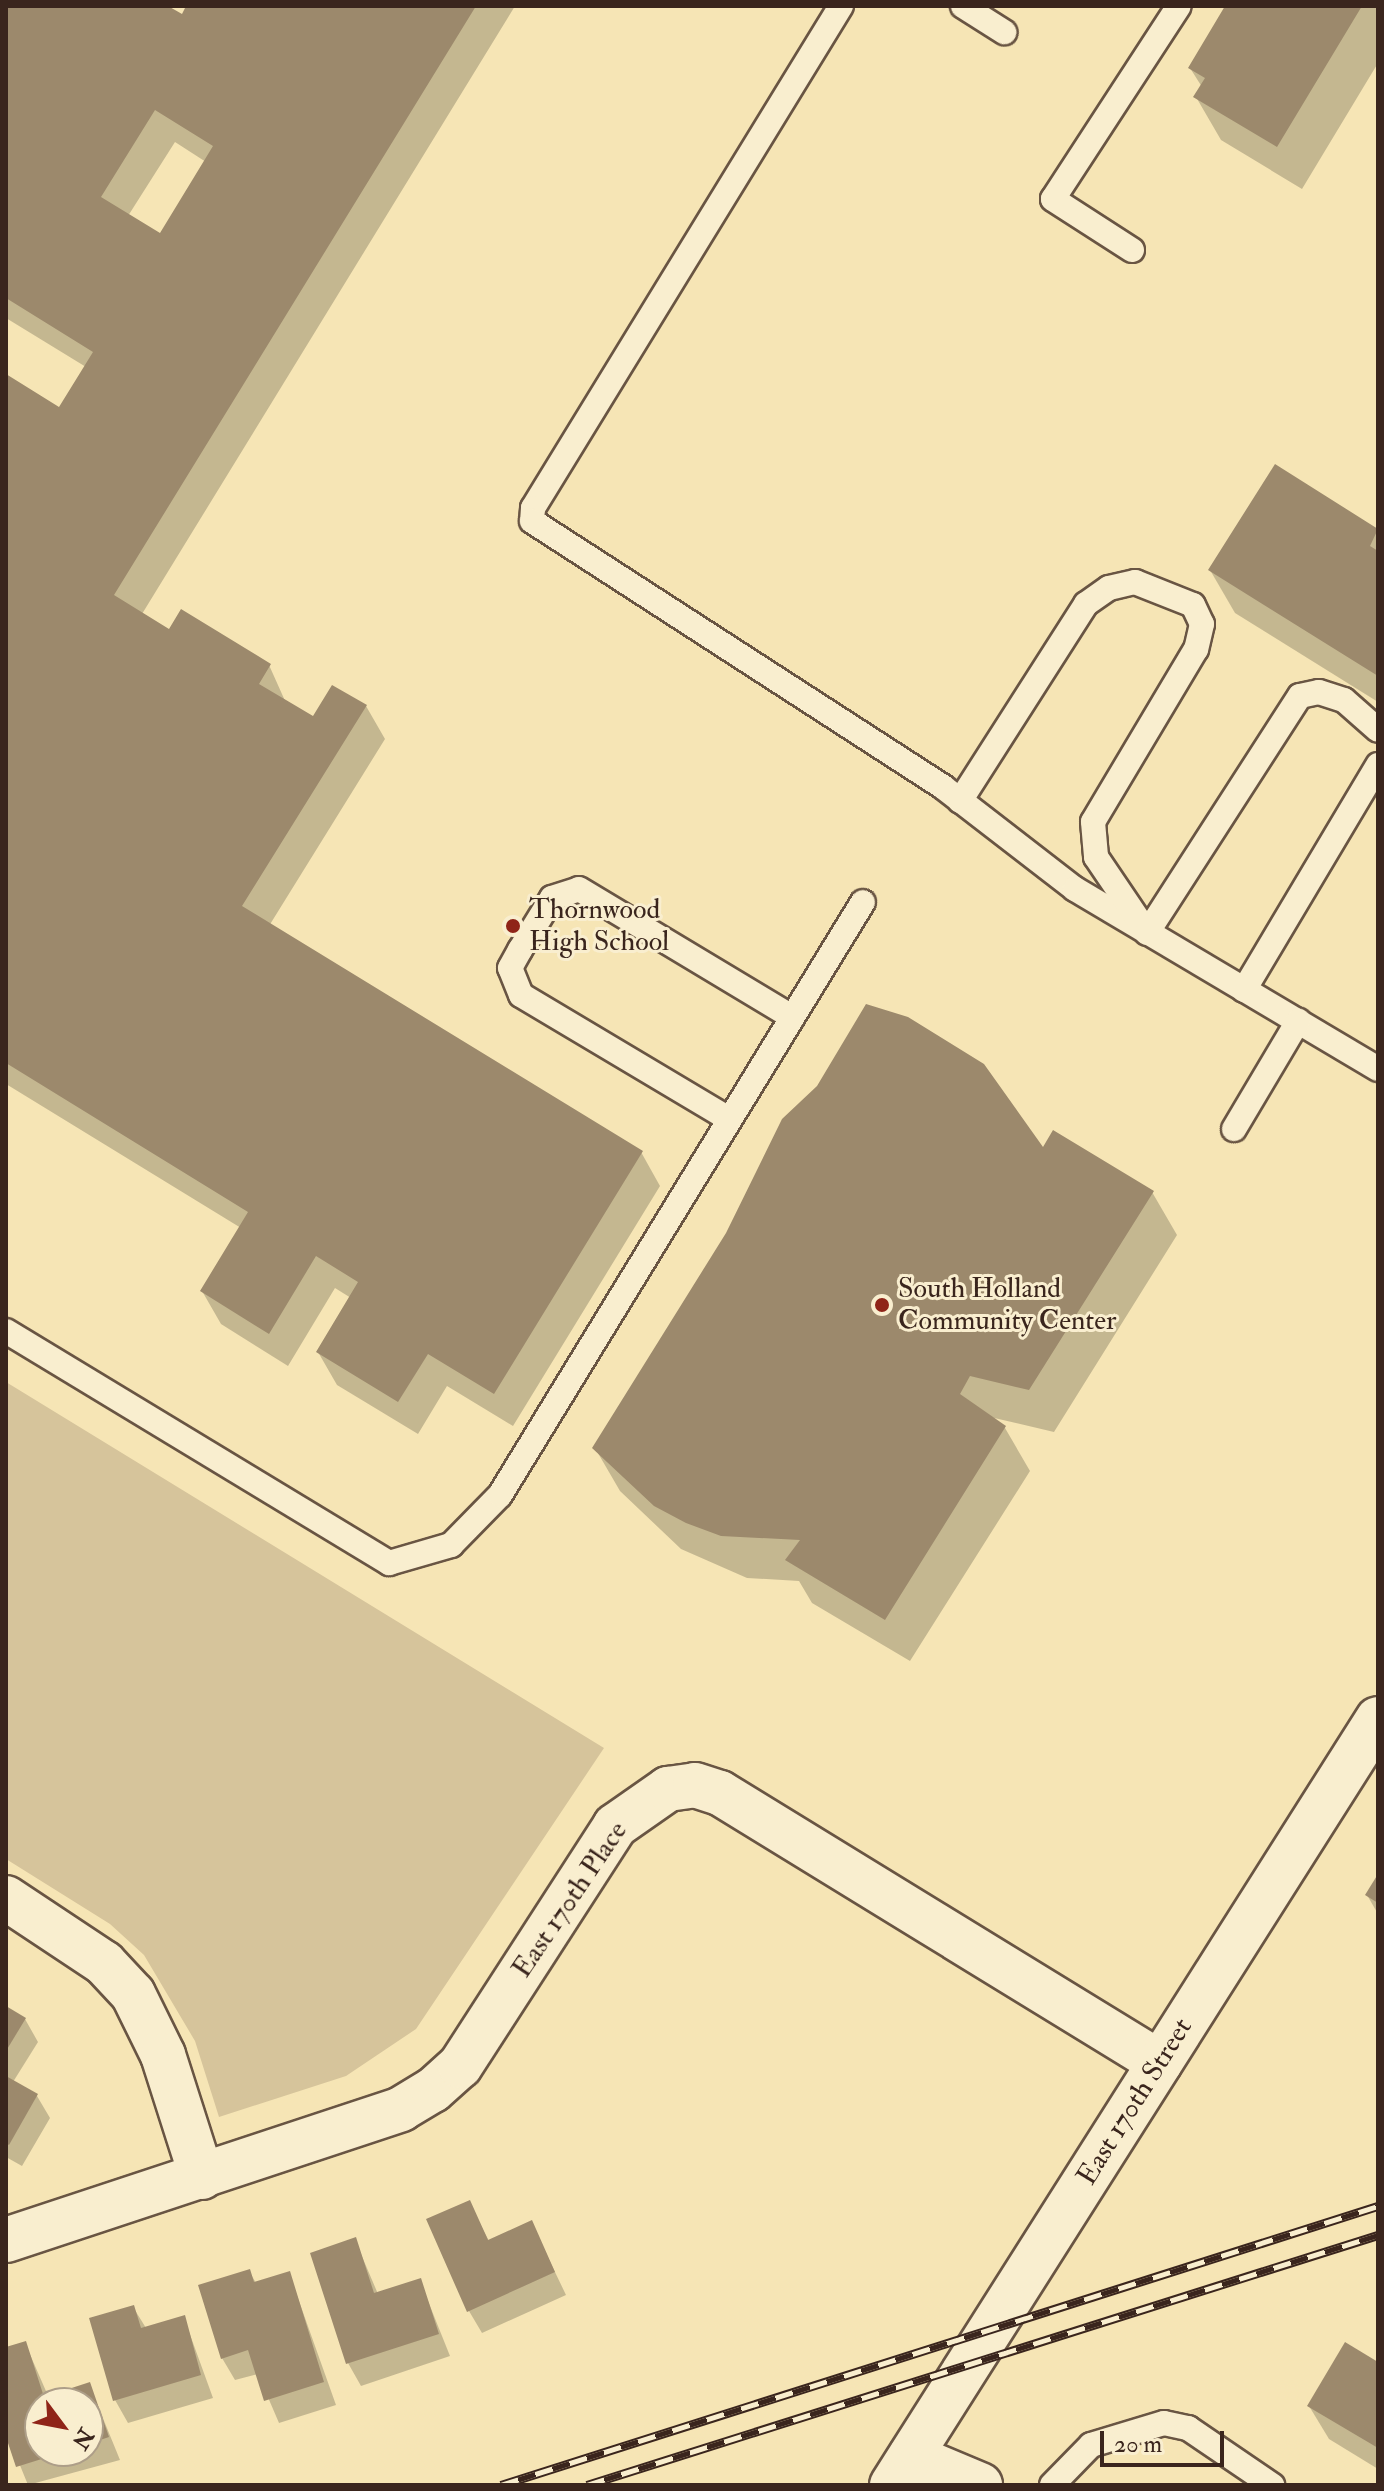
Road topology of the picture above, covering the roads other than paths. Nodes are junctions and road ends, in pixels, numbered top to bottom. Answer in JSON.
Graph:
{"nodes":[{"id":1,"x":841,"y":6,"type":"edge"},
{"id":2,"x":963,"y":6,"type":"edge"},
{"id":3,"x":1179,"y":6,"type":"edge"},
{"id":4,"x":1004,"y":32,"type":"dead end"},
{"id":5,"x":1132,"y":250,"type":"dead end"},
{"id":6,"x":1378,"y":730,"type":"edge"},
{"id":7,"x":1378,"y":765,"type":"edge"},
{"id":8,"x":960,"y":801,"type":"junction"},
{"id":9,"x":863,"y":902,"type":"dead end"},
{"id":10,"x":1147,"y":933,"type":"junction"},
{"id":11,"x":1244,"y":990,"type":"junction"},
{"id":12,"x":792,"y":1017,"type":"junction"},
{"id":13,"x":1298,"y":1021,"type":"junction"},
{"id":14,"x":1378,"y":1069,"type":"edge"},
{"id":15,"x":729,"y":1119,"type":"junction"},
{"id":16,"x":1234,"y":1129,"type":"dead end"},
{"id":17,"x":6,"y":1331,"type":"edge"},
{"id":18,"x":1378,"y":1719,"type":"edge"},
{"id":19,"x":6,"y":1898,"type":"edge"},
{"id":20,"x":1160,"y":2063,"type":"junction"},
{"id":21,"x":202,"y":2177,"type":"junction"},
{"id":22,"x":6,"y":2240,"type":"edge"},
{"id":23,"x":901,"y":2470,"type":"edge"},
{"id":24,"x":980,"y":2485,"type":"edge"},
{"id":25,"x":1052,"y":2485,"type":"edge"},
{"id":26,"x":1272,"y":2485,"type":"edge"}],
"edges":[{"from":1,"to":8,"type":"lane"},
{"from":2,"to":4,"type":"lane"},
{"from":3,"to":5,"type":"lane"},
{"from":6,"to":10,"type":"lane"},
{"from":7,"to":11,"type":"lane"},
{"from":8,"to":10,"type":"lane"},
{"from":8,"to":10,"type":"lane"},
{"from":9,"to":12,"type":"lane"},
{"from":10,"to":11,"type":"lane"},
{"from":11,"to":13,"type":"lane"},
{"from":12,"to":15,"type":"lane"},
{"from":12,"to":15,"type":"lane"},
{"from":13,"to":14,"type":"lane"},
{"from":13,"to":16,"type":"lane"},
{"from":15,"to":17,"type":"lane"},
{"from":18,"to":20,"type":"street","name":"East 170th Street"},
{"from":19,"to":21,"type":"street"},
{"from":20,"to":21,"type":"street","name":"East 170th Place"},
{"from":20,"to":23,"type":"street","name":"East 170th Street"},
{"from":21,"to":22,"type":"street","name":"East 170th Place"},
{"from":23,"to":24,"type":"street"},
{"from":25,"to":26,"type":"lane"}]}
